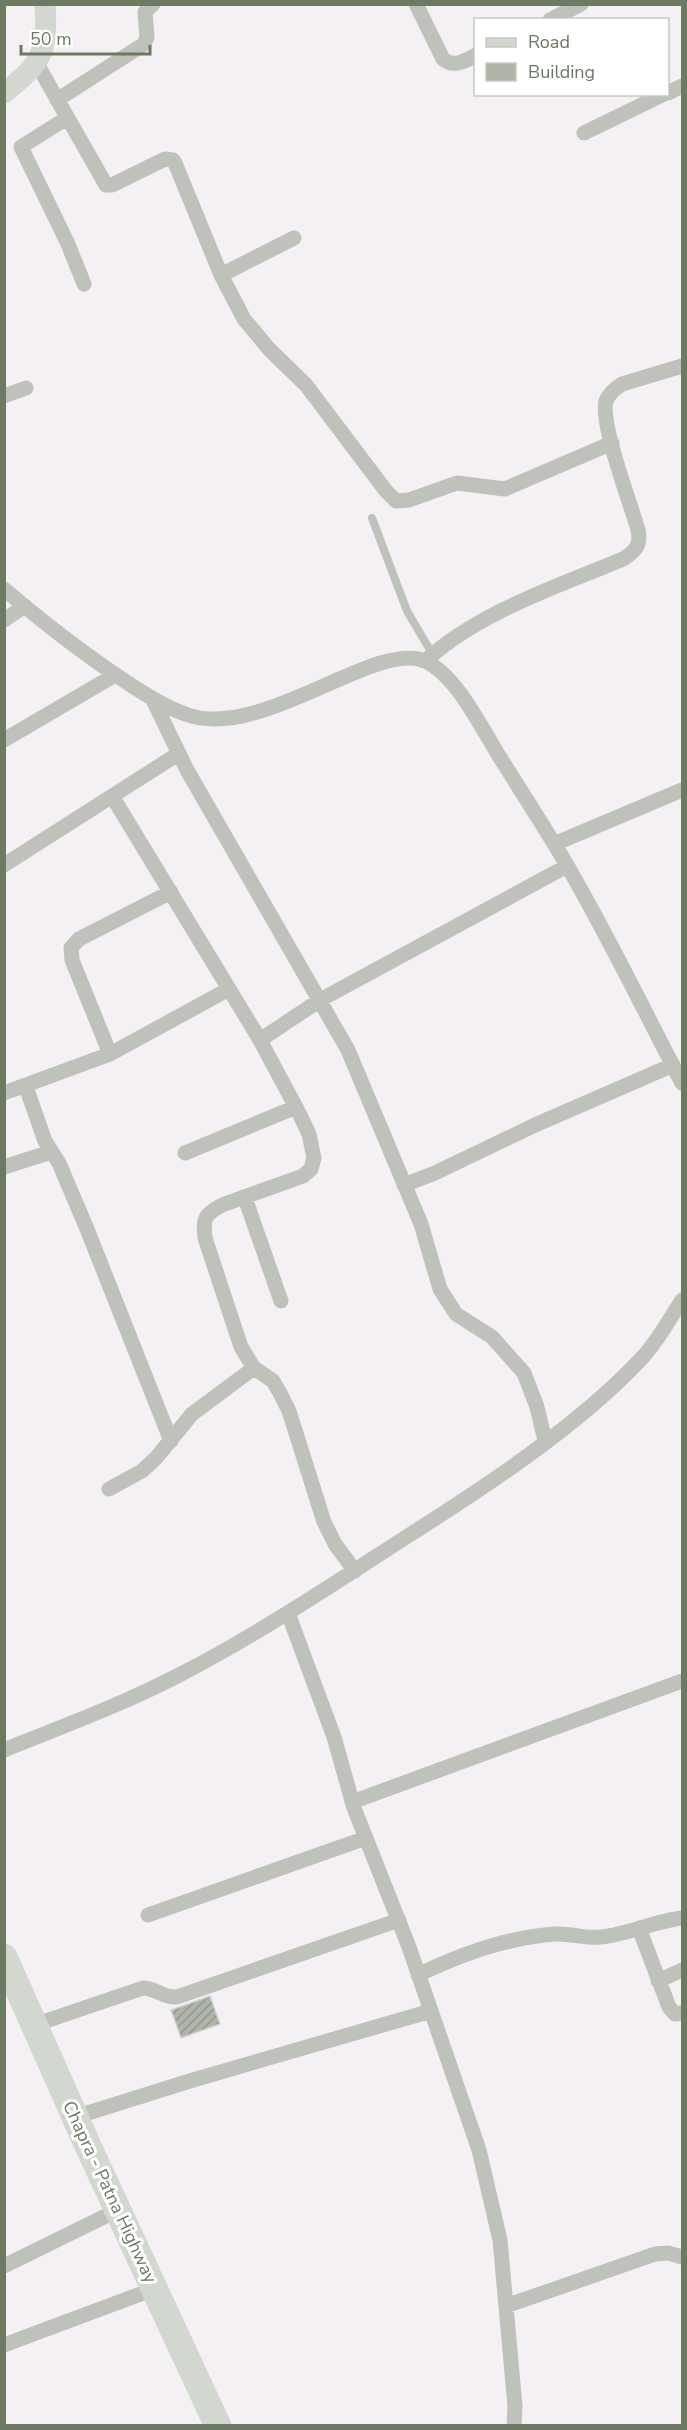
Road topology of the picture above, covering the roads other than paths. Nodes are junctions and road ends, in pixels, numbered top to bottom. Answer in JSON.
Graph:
{"nodes":[{"id":1,"x":153,"y":4,"type":"edge"},
{"id":2,"x":416,"y":4,"type":"edge"},
{"id":3,"x":581,"y":4,"type":"edge"},
{"id":4,"x":46,"y":6,"type":"edge"},
{"id":5,"x":554,"y":18,"type":"edge"},
{"id":6,"x":474,"y":56,"type":"edge"},
{"id":7,"x":37,"y":64,"type":"junction"},
{"id":8,"x":4,"y":93,"type":"edge"},
{"id":9,"x":662,"y":96,"type":"edge"},
{"id":10,"x":57,"y":100,"type":"junction"},
{"id":11,"x":66,"y":118,"type":"junction"},
{"id":12,"x":584,"y":133,"type":"dead end"},
{"id":13,"x":294,"y":238,"type":"dead end"},
{"id":14,"x":221,"y":275,"type":"junction"},
{"id":15,"x":84,"y":284,"type":"dead end"},
{"id":16,"x":682,"y":366,"type":"edge"},
{"id":17,"x":26,"y":388,"type":"dead end"},
{"id":18,"x":4,"y":396,"type":"edge"},
{"id":19,"x":612,"y":443,"type":"junction"},
{"id":20,"x":372,"y":518,"type":"dead end"},
{"id":21,"x":4,"y":589,"type":"edge"},
{"id":22,"x":25,"y":606,"type":"junction"},
{"id":23,"x":4,"y":620,"type":"edge"},
{"id":24,"x":429,"y":658,"type":"junction"},
{"id":25,"x":115,"y":675,"type":"junction"},
{"id":26,"x":153,"y":699,"type":"junction"},
{"id":27,"x":4,"y":740,"type":"edge"},
{"id":28,"x":178,"y":754,"type":"junction"},
{"id":29,"x":682,"y":790,"type":"edge"},
{"id":30,"x":112,"y":796,"type":"junction"},
{"id":31,"x":554,"y":844,"type":"junction"},
{"id":32,"x":4,"y":865,"type":"edge"},
{"id":33,"x":567,"y":866,"type":"junction"},
{"id":34,"x":171,"y":892,"type":"junction"},
{"id":35,"x":229,"y":989,"type":"junction"},
{"id":36,"x":321,"y":1000,"type":"junction"},
{"id":37,"x":260,"y":1041,"type":"junction"},
{"id":38,"x":110,"y":1054,"type":"junction"},
{"id":39,"x":673,"y":1065,"type":"junction"},
{"id":40,"x":682,"y":1083,"type":"edge"},
{"id":41,"x":26,"y":1087,"type":"junction"},
{"id":42,"x":4,"y":1093,"type":"edge"},
{"id":43,"x":296,"y":1107,"type":"junction"},
{"id":44,"x":51,"y":1152,"type":"junction"},
{"id":45,"x":185,"y":1153,"type":"dead end"},
{"id":46,"x":4,"y":1167,"type":"edge"},
{"id":47,"x":404,"y":1185,"type":"junction"},
{"id":48,"x":245,"y":1198,"type":"junction"},
{"id":49,"x":682,"y":1300,"type":"edge"},
{"id":50,"x":281,"y":1301,"type":"dead end"},
{"id":51,"x":254,"y":1368,"type":"junction"},
{"id":52,"x":171,"y":1441,"type":"junction"},
{"id":53,"x":545,"y":1441,"type":"junction"},
{"id":54,"x":109,"y":1489,"type":"dead end"},
{"id":55,"x":355,"y":1571,"type":"junction"},
{"id":56,"x":288,"y":1613,"type":"junction"},
{"id":57,"x":682,"y":1681,"type":"edge"},
{"id":58,"x":4,"y":1750,"type":"edge"},
{"id":59,"x":352,"y":1802,"type":"junction"},
{"id":60,"x":366,"y":1838,"type":"junction"},
{"id":61,"x":148,"y":1915,"type":"dead end"},
{"id":62,"x":682,"y":1918,"type":"edge"},
{"id":63,"x":399,"y":1920,"type":"junction"},
{"id":64,"x":639,"y":1928,"type":"junction"},
{"id":65,"x":4,"y":1957,"type":"edge"},
{"id":66,"x":682,"y":1970,"type":"edge"},
{"id":67,"x":418,"y":1975,"type":"junction"},
{"id":68,"x":658,"y":1981,"type":"junction"},
{"id":69,"x":431,"y":2011,"type":"junction"},
{"id":70,"x":682,"y":2013,"type":"edge"},
{"id":71,"x":34,"y":2025,"type":"junction"},
{"id":72,"x":75,"y":2117,"type":"junction"},
{"id":73,"x":118,"y":2210,"type":"junction"},
{"id":74,"x":682,"y":2257,"type":"edge"},
{"id":75,"x":4,"y":2266,"type":"edge"},
{"id":76,"x":154,"y":2289,"type":"junction"},
{"id":77,"x":506,"y":2306,"type":"junction"},
{"id":78,"x":4,"y":2345,"type":"edge"},
{"id":79,"x":218,"y":2426,"type":"edge"},
{"id":80,"x":514,"y":2426,"type":"edge"}],
"edges":[{"from":1,"to":10,"type":"street"},
{"from":2,"to":6,"type":"street"},
{"from":3,"to":5,"type":"street"},
{"from":4,"to":7,"type":"street"},
{"from":7,"to":8,"type":"street"},
{"from":7,"to":10,"type":"street"},
{"from":9,"to":12,"type":"street"},
{"from":10,"to":11,"type":"street"},
{"from":11,"to":14,"type":"street"},
{"from":11,"to":15,"type":"street"},
{"from":13,"to":14,"type":"street"},
{"from":14,"to":19,"type":"street"},
{"from":16,"to":19,"type":"street"},
{"from":17,"to":18,"type":"street"},
{"from":19,"to":24,"type":"street"},
{"from":20,"to":24,"type":"lane"},
{"from":21,"to":22,"type":"street"},
{"from":22,"to":23,"type":"street"},
{"from":22,"to":25,"type":"street"},
{"from":24,"to":26,"type":"street"},
{"from":24,"to":31,"type":"street"},
{"from":25,"to":26,"type":"street"},
{"from":25,"to":27,"type":"street"},
{"from":26,"to":28,"type":"street"},
{"from":28,"to":30,"type":"street"},
{"from":28,"to":36,"type":"street"},
{"from":29,"to":31,"type":"street"},
{"from":30,"to":32,"type":"street"},
{"from":30,"to":34,"type":"street"},
{"from":31,"to":33,"type":"street"},
{"from":33,"to":36,"type":"street"},
{"from":33,"to":39,"type":"street"},
{"from":34,"to":35,"type":"street"},
{"from":34,"to":38,"type":"street"},
{"from":35,"to":37,"type":"street"},
{"from":35,"to":38,"type":"street"},
{"from":36,"to":37,"type":"street"},
{"from":36,"to":47,"type":"street"},
{"from":37,"to":43,"type":"street"},
{"from":38,"to":41,"type":"street"},
{"from":39,"to":40,"type":"street"},
{"from":39,"to":47,"type":"street"},
{"from":41,"to":42,"type":"street"},
{"from":41,"to":44,"type":"street"},
{"from":43,"to":45,"type":"street"},
{"from":43,"to":48,"type":"street"},
{"from":44,"to":46,"type":"street"},
{"from":44,"to":52,"type":"street"},
{"from":47,"to":53,"type":"street"},
{"from":48,"to":50,"type":"street"},
{"from":48,"to":51,"type":"street"},
{"from":49,"to":53,"type":"street"},
{"from":51,"to":52,"type":"street"},
{"from":51,"to":55,"type":"street"},
{"from":52,"to":54,"type":"street"},
{"from":53,"to":55,"type":"street"},
{"from":55,"to":56,"type":"street"},
{"from":56,"to":58,"type":"street"},
{"from":56,"to":59,"type":"street"},
{"from":57,"to":59,"type":"street"},
{"from":59,"to":60,"type":"street"},
{"from":60,"to":61,"type":"street"},
{"from":60,"to":63,"type":"street"},
{"from":62,"to":64,"type":"street"},
{"from":63,"to":67,"type":"street"},
{"from":63,"to":71,"type":"street"},
{"from":64,"to":67,"type":"street"},
{"from":64,"to":68,"type":"street"},
{"from":65,"to":71,"type":"highway","name":"Chapra - Patna Highway"},
{"from":66,"to":68,"type":"street"},
{"from":67,"to":69,"type":"street"},
{"from":68,"to":70,"type":"street"},
{"from":69,"to":72,"type":"street"},
{"from":69,"to":77,"type":"street"},
{"from":71,"to":72,"type":"highway","name":"Chapra - Patna Highway"},
{"from":72,"to":73,"type":"highway","name":"Chapra - Patna Highway"},
{"from":73,"to":75,"type":"street"},
{"from":73,"to":76,"type":"highway","name":"Chapra - Patna Highway"},
{"from":74,"to":77,"type":"street"},
{"from":76,"to":78,"type":"street"},
{"from":76,"to":79,"type":"highway","name":"Chapra - Patna Highway"},
{"from":77,"to":80,"type":"street"}]}
